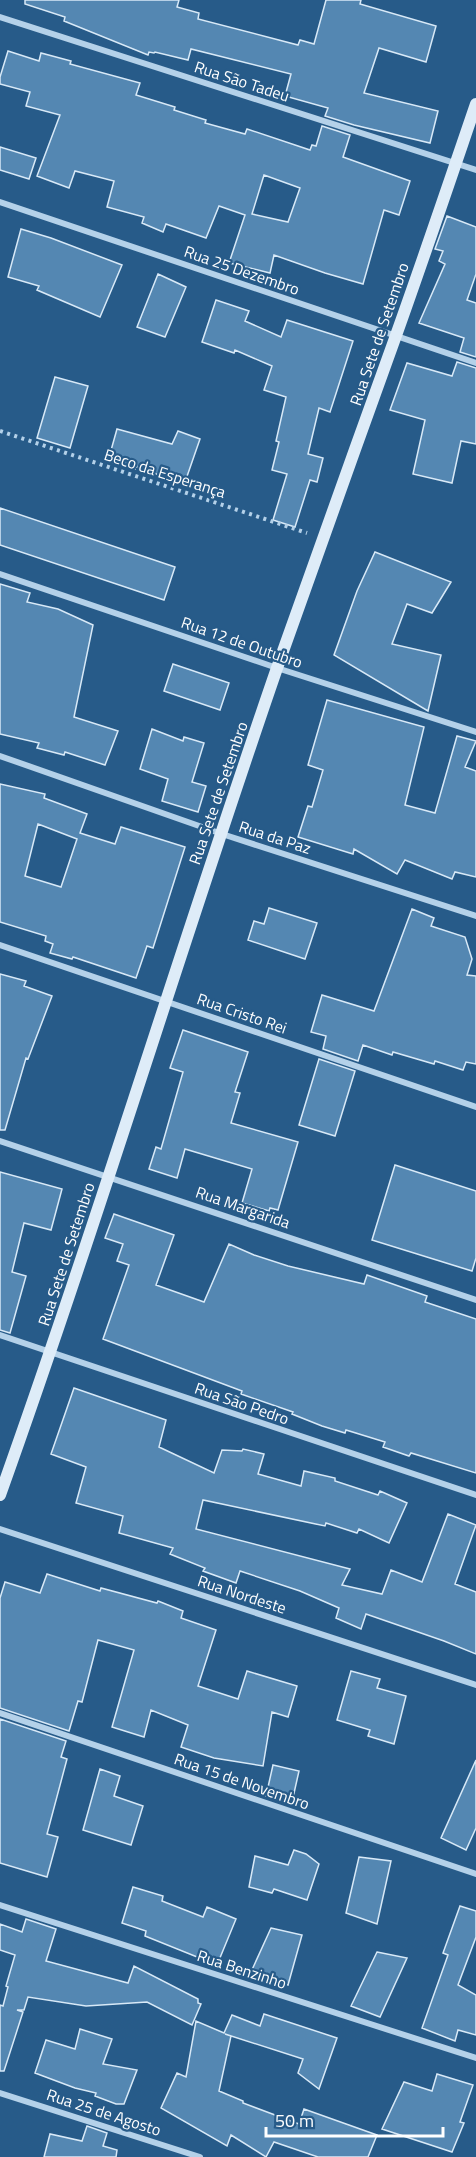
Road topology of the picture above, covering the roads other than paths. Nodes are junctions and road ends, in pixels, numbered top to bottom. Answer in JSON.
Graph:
{"nodes":[{"id":1,"x":0,"y":17,"type":"edge"},
{"id":2,"x":476,"y":104,"type":"edge"},
{"id":3,"x":456,"y":164,"type":"junction"},
{"id":4,"x":476,"y":170,"type":"edge"},
{"id":5,"x":0,"y":202,"type":"edge"},
{"id":6,"x":396,"y":337,"type":"junction"},
{"id":7,"x":476,"y":363,"type":"edge"},
{"id":8,"x":0,"y":574,"type":"edge"},
{"id":9,"x":277,"y":669,"type":"junction"},
{"id":10,"x":476,"y":732,"type":"edge"},
{"id":11,"x":0,"y":756,"type":"edge"},
{"id":12,"x":222,"y":834,"type":"junction"},
{"id":13,"x":476,"y":916,"type":"edge"},
{"id":14,"x":0,"y":945,"type":"edge"},
{"id":15,"x":165,"y":1001,"type":"junction"},
{"id":16,"x":476,"y":1107,"type":"edge"},
{"id":17,"x":0,"y":1142,"type":"edge"},
{"id":18,"x":110,"y":1177,"type":"junction"},
{"id":19,"x":476,"y":1300,"type":"edge"},
{"id":20,"x":0,"y":1335,"type":"edge"},
{"id":21,"x":51,"y":1353,"type":"junction"},
{"id":22,"x":0,"y":1494,"type":"edge"},
{"id":23,"x":476,"y":1495,"type":"edge"},
{"id":24,"x":0,"y":1529,"type":"edge"},
{"id":25,"x":476,"y":1685,"type":"edge"},
{"id":26,"x":0,"y":1713,"type":"edge"},
{"id":27,"x":476,"y":1874,"type":"edge"},
{"id":28,"x":0,"y":1905,"type":"edge"},
{"id":29,"x":476,"y":2058,"type":"edge"},
{"id":30,"x":0,"y":2093,"type":"edge"},
{"id":31,"x":200,"y":2157,"type":"edge"}],
"edges":[{"from":1,"to":3,"type":"street","name":"Rua São Tadeu"},
{"from":2,"to":3,"type":"street","name":"Rua Sete de Setembro"},
{"from":3,"to":4,"type":"street","name":"Rua São Tadeu"},
{"from":3,"to":6,"type":"street","name":"Rua Sete de Setembro"},
{"from":5,"to":6,"type":"street","name":"Rua 25 Dezembro"},
{"from":6,"to":7,"type":"street","name":"Rua 25 Dezembro"},
{"from":6,"to":9,"type":"street","name":"Rua Sete de Setembro"},
{"from":8,"to":9,"type":"street","name":"Rua 12 de Outubro"},
{"from":9,"to":10,"type":"street","name":"Rua 12 de Outubro"},
{"from":9,"to":12,"type":"street","name":"Rua Sete de Setembro"},
{"from":11,"to":12,"type":"street","name":"Rua da Paz"},
{"from":12,"to":13,"type":"street","name":"Rua da Paz"},
{"from":12,"to":15,"type":"street","name":"Rua Sete de Setembro"},
{"from":14,"to":15,"type":"street","name":"Rua Cristo Rei"},
{"from":15,"to":16,"type":"street","name":"Rua Cristo Rei"},
{"from":15,"to":18,"type":"street","name":"Rua Sete de Setembro"},
{"from":17,"to":18,"type":"street","name":"Rua Margarida"},
{"from":18,"to":19,"type":"street","name":"Rua Margarida"},
{"from":18,"to":21,"type":"street","name":"Rua Sete de Setembro"},
{"from":20,"to":21,"type":"street","name":"Rua São Pedro"},
{"from":21,"to":22,"type":"street","name":"Rua Sete de Setembro"},
{"from":21,"to":23,"type":"street","name":"Rua São Pedro"},
{"from":24,"to":25,"type":"street","name":"Rua Nordeste"},
{"from":26,"to":27,"type":"street","name":"Rua 15 de Novembro"},
{"from":28,"to":29,"type":"street","name":"Rua Benzinho"},
{"from":30,"to":31,"type":"street","name":"Rua 25 de Agosto"}]}
